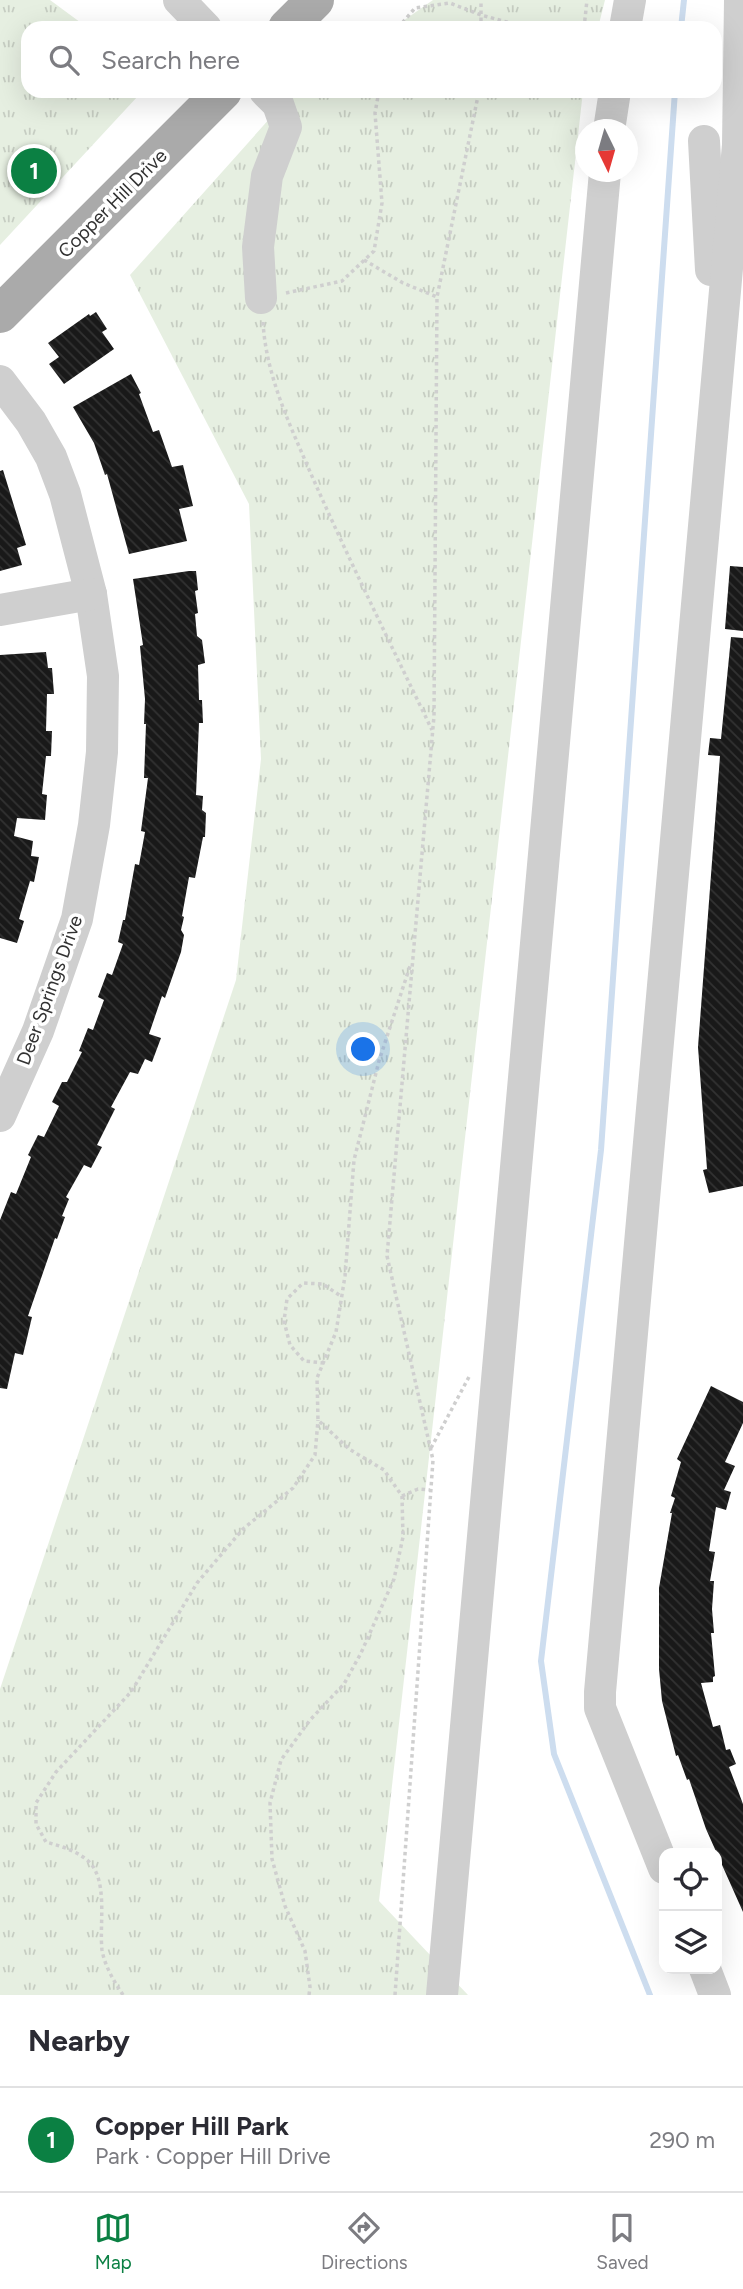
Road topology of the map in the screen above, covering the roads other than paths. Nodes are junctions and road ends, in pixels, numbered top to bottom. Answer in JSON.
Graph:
{"nodes":[{"id":1,"x":179,"y":0,"type":"edge"},
{"id":2,"x":315,"y":0,"type":"edge"},
{"id":3,"x":630,"y":0,"type":"edge"},
{"id":4,"x":740,"y":0,"type":"edge"},
{"id":5,"x":198,"y":21,"type":"edge"},
{"id":6,"x":294,"y":21,"type":"edge"},
{"id":7,"x":626,"y":21,"type":"edge"},
{"id":8,"x":216,"y":98,"type":"edge"},
{"id":9,"x":272,"y":98,"type":"edge"},
{"id":10,"x":614,"y":98,"type":"edge"},
{"id":11,"x":611,"y":119,"type":"edge"},
{"id":12,"x":704,"y":141,"type":"dead end"},
{"id":13,"x":604,"y":182,"type":"edge"},
{"id":14,"x":261,"y":298,"type":"road end"},
{"id":15,"x":0,"y":314,"type":"edge"},
{"id":16,"x":720,"y":341,"type":"junction"},
{"id":17,"x":0,"y":381,"type":"edge"},
{"id":18,"x":91,"y":594,"type":"junction"},
{"id":19,"x":0,"y":610,"type":"edge"},
{"id":20,"x":0,"y":1116,"type":"edge"},
{"id":21,"x":659,"y":1856,"type":"edge"},
{"id":22,"x":707,"y":1974,"type":"edge"},
{"id":23,"x":442,"y":1995,"type":"edge"},
{"id":24,"x":715,"y":1995,"type":"edge"}],
"edges":[{"from":1,"to":5,"type":"street"},
{"from":2,"to":6,"type":"main road"},
{"from":3,"to":7,"type":"street"},
{"from":4,"to":16,"type":"street"},
{"from":8,"to":15,"type":"main road","name":"Copper Hill Drive"},
{"from":9,"to":14,"type":"street"},
{"from":10,"to":11,"type":"street"},
{"from":12,"to":16,"type":"street"},
{"from":13,"to":23,"type":"street"},
{"from":16,"to":21,"type":"street"},
{"from":17,"to":18,"type":"street","name":"Deer Springs Drive"},
{"from":18,"to":19,"type":"street"},
{"from":18,"to":20,"type":"street","name":"Deer Springs Drive"},
{"from":22,"to":24,"type":"street"}]}
